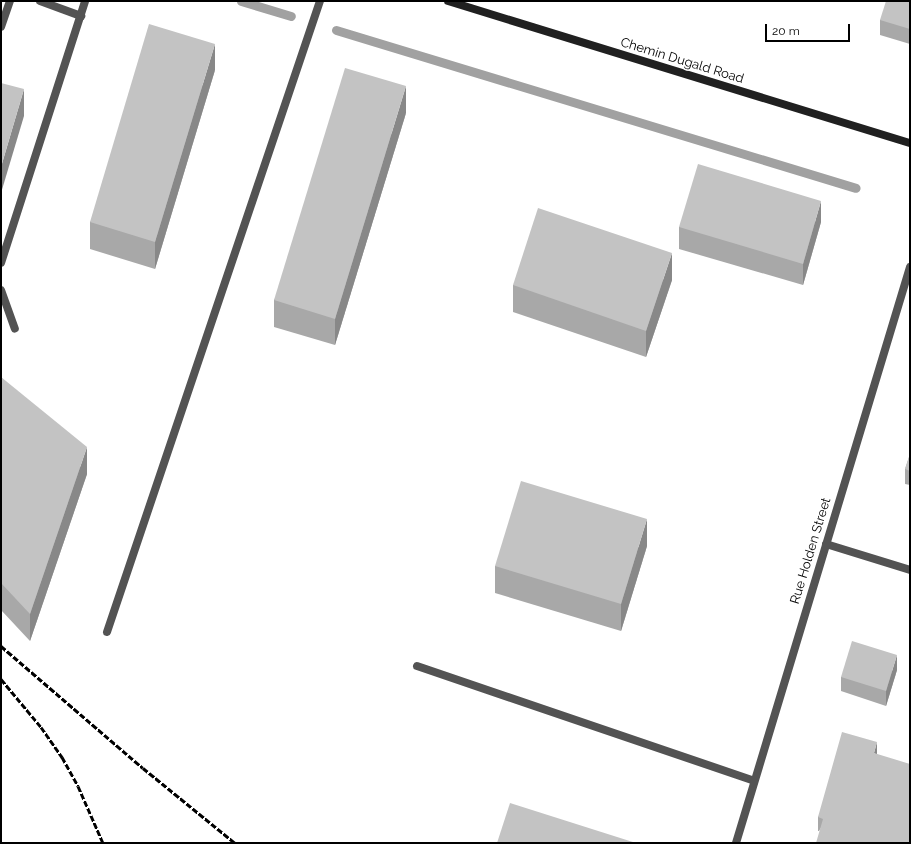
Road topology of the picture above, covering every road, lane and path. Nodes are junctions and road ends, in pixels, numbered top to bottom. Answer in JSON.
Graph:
{"nodes":[{"id":1,"x":10,"y":1,"type":"edge"},
{"id":2,"x":40,"y":1,"type":"edge"},
{"id":3,"x":85,"y":1,"type":"edge"},
{"id":4,"x":320,"y":1,"type":"edge"},
{"id":5,"x":448,"y":1,"type":"edge"},
{"id":6,"x":80,"y":16,"type":"junction"},
{"id":7,"x":1,"y":26,"type":"edge"},
{"id":8,"x":910,"y":144,"type":"edge"},
{"id":9,"x":1,"y":263,"type":"edge"},
{"id":10,"x":910,"y":267,"type":"edge"},
{"id":11,"x":1,"y":290,"type":"edge"},
{"id":12,"x":15,"y":329,"type":"dead end"},
{"id":13,"x":826,"y":544,"type":"junction"},
{"id":14,"x":910,"y":570,"type":"edge"},
{"id":15,"x":107,"y":632,"type":"dead end"},
{"id":16,"x":417,"y":666,"type":"dead end"},
{"id":17,"x":754,"y":781,"type":"junction"},
{"id":18,"x":736,"y":843,"type":"edge"}],
"edges":[{"from":1,"to":7,"type":"street"},
{"from":2,"to":6,"type":"street"},
{"from":3,"to":6,"type":"street"},
{"from":4,"to":15,"type":"street"},
{"from":5,"to":8,"type":"street","name":"Chemin Dugald Road"},
{"from":6,"to":9,"type":"street"},
{"from":10,"to":13,"type":"street","name":"Rue Holden Street"},
{"from":11,"to":12,"type":"street"},
{"from":13,"to":14,"type":"street"},
{"from":13,"to":17,"type":"street","name":"Rue Holden Street"},
{"from":16,"to":17,"type":"street"},
{"from":17,"to":18,"type":"street","name":"Rue Holden Street"}]}
